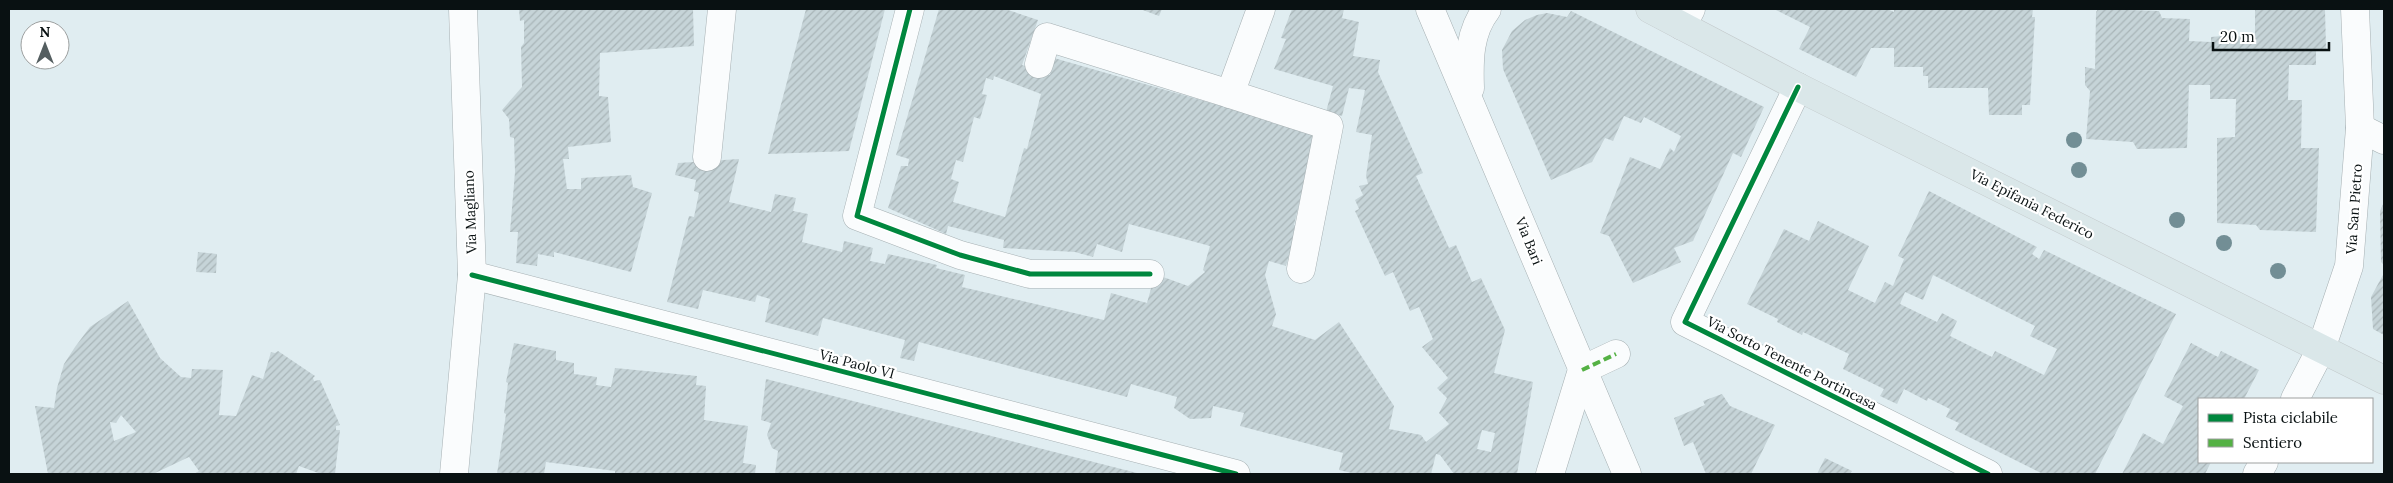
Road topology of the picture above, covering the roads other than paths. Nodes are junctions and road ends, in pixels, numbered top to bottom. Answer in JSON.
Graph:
{"nodes":[{"id":1,"x":463,"y":9,"type":"edge"},
{"id":2,"x":722,"y":9,"type":"edge"},
{"id":3,"x":910,"y":9,"type":"edge"},
{"id":4,"x":1261,"y":9,"type":"edge"},
{"id":5,"x":1430,"y":9,"type":"edge"},
{"id":6,"x":1487,"y":9,"type":"edge"},
{"id":7,"x":1635,"y":9,"type":"edge"},
{"id":8,"x":1650,"y":9,"type":"edge"},
{"id":9,"x":2355,"y":9,"type":"edge"},
{"id":10,"x":1687,"y":17,"type":"edge"},
{"id":11,"x":1039,"y":64,"type":"dead end"},
{"id":12,"x":1798,"y":86,"type":"junction"},
{"id":13,"x":1230,"y":94,"type":"junction"},
{"id":14,"x":1470,"y":99,"type":"junction"},
{"id":15,"x":2360,"y":128,"type":"junction"},
{"id":16,"x":2384,"y":140,"type":"edge"},
{"id":17,"x":707,"y":157,"type":"dead end"},
{"id":18,"x":1301,"y":269,"type":"dead end"},
{"id":19,"x":1150,"y":274,"type":"dead end"},
{"id":20,"x":472,"y":275,"type":"junction"},
{"id":21,"x":2321,"y":349,"type":"junction"},
{"id":22,"x":1616,"y":354,"type":"dead end"},
{"id":23,"x":1582,"y":370,"type":"junction"},
{"id":24,"x":2384,"y":380,"type":"edge"},
{"id":25,"x":2296,"y":398,"type":"edge"},
{"id":26,"x":2263,"y":463,"type":"edge"},
{"id":27,"x":454,"y":474,"type":"edge"},
{"id":28,"x":1236,"y":474,"type":"edge"},
{"id":29,"x":1550,"y":474,"type":"edge"},
{"id":30,"x":1627,"y":474,"type":"edge"},
{"id":31,"x":1988,"y":474,"type":"edge"},
{"id":32,"x":2257,"y":474,"type":"edge"}],
"edges":[{"from":1,"to":20,"type":"street","name":"Via Magliano"},
{"from":2,"to":17,"type":"street"},
{"from":3,"to":19,"type":"street"},
{"from":4,"to":13,"type":"street"},
{"from":5,"to":14,"type":"street","name":"Via Bari"},
{"from":6,"to":14,"type":"street"},
{"from":7,"to":10,"type":"main road","name":"Via Epifania Federico"},
{"from":8,"to":10,"type":"main road","name":"Via Epifania Federico"},
{"from":9,"to":15,"type":"street","name":"Via San Pietro"},
{"from":10,"to":12,"type":"main road","name":"Via Epifania Federico"},
{"from":11,"to":13,"type":"street"},
{"from":12,"to":21,"type":"main road","name":"Via Epifania Federico"},
{"from":12,"to":31,"type":"street","name":"Via Sotto Tenente Portincasa"},
{"from":13,"to":18,"type":"street"},
{"from":14,"to":23,"type":"street","name":"Via Bari"},
{"from":15,"to":16,"type":"street"},
{"from":15,"to":21,"type":"street","name":"Via San Pietro"},
{"from":20,"to":27,"type":"street","name":"Via Magliano"},
{"from":20,"to":28,"type":"street","name":"Via Paolo VI"},
{"from":21,"to":24,"type":"main road","name":"Via Epifania Federico"},
{"from":21,"to":25,"type":"street","name":"Via San Pietro"},
{"from":22,"to":23,"type":"street"},
{"from":23,"to":29,"type":"street"},
{"from":23,"to":30,"type":"street","name":"Via Bari"},
{"from":26,"to":32,"type":"street"}]}
